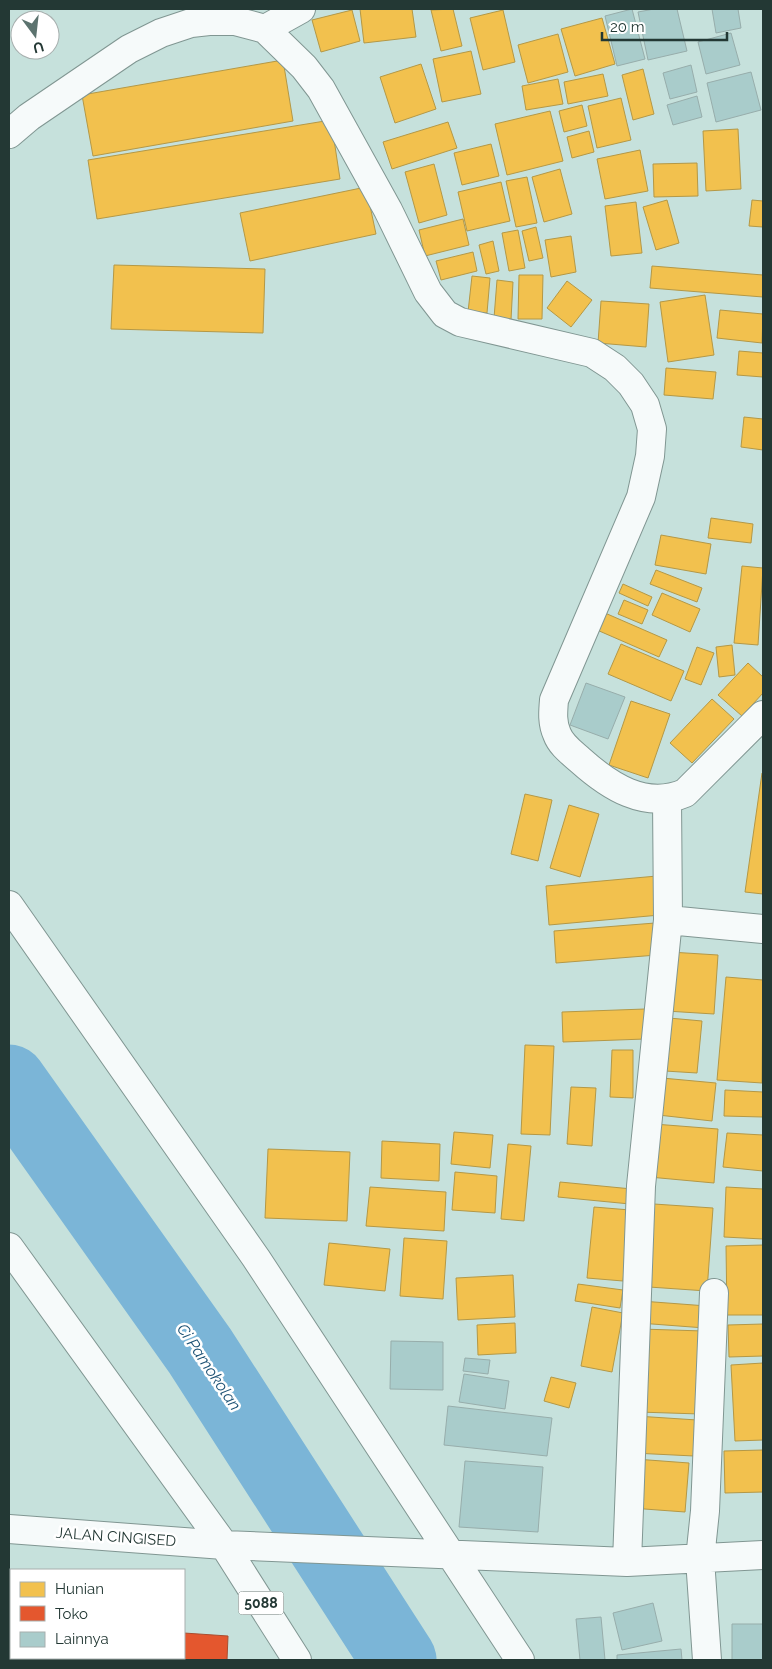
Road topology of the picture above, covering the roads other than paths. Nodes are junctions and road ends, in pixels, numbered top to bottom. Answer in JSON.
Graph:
{"nodes":[{"id":1,"x":301,"y":9,"type":"edge"},
{"id":2,"x":264,"y":29,"type":"junction"},
{"id":3,"x":9,"y":134,"type":"edge"},
{"id":4,"x":763,"y":714,"type":"edge"},
{"id":5,"x":667,"y":799,"type":"junction"},
{"id":6,"x":9,"y":906,"type":"edge"},
{"id":7,"x":668,"y":920,"type":"junction"},
{"id":8,"x":763,"y":929,"type":"edge"},
{"id":9,"x":9,"y":1247,"type":"edge"},
{"id":10,"x":714,"y":1293,"type":"dead end"},
{"id":11,"x":9,"y":1529,"type":"edge"},
{"id":12,"x":224,"y":1545,"type":"junction"},
{"id":13,"x":449,"y":1553,"type":"junction"},
{"id":14,"x":763,"y":1555,"type":"edge"},
{"id":15,"x":700,"y":1559,"type":"junction"},
{"id":16,"x":627,"y":1562,"type":"junction"},
{"id":17,"x":297,"y":1660,"type":"edge"},
{"id":18,"x":520,"y":1660,"type":"edge"},
{"id":19,"x":706,"y":1660,"type":"edge"}],
"edges":[{"from":1,"to":2,"type":"street"},
{"from":2,"to":3,"type":"street"},
{"from":2,"to":5,"type":"street"},
{"from":4,"to":5,"type":"street"},
{"from":5,"to":7,"type":"street"},
{"from":6,"to":13,"type":"street"},
{"from":7,"to":8,"type":"street"},
{"from":7,"to":16,"type":"street"},
{"from":9,"to":12,"type":"street"},
{"from":10,"to":15,"type":"street"},
{"from":11,"to":12,"type":"street","name":"JALAN CINGISED"},
{"from":12,"to":13,"type":"street","name":"JALAN CINGISED"},
{"from":12,"to":17,"type":"street","number":"5088"},
{"from":13,"to":16,"type":"street","name":"JALAN CINGISED"},
{"from":13,"to":18,"type":"street"},
{"from":14,"to":15,"type":"street","name":"JALAN CINGISED"},
{"from":15,"to":16,"type":"street","name":"JALAN CINGISED"},
{"from":15,"to":19,"type":"street"}]}
